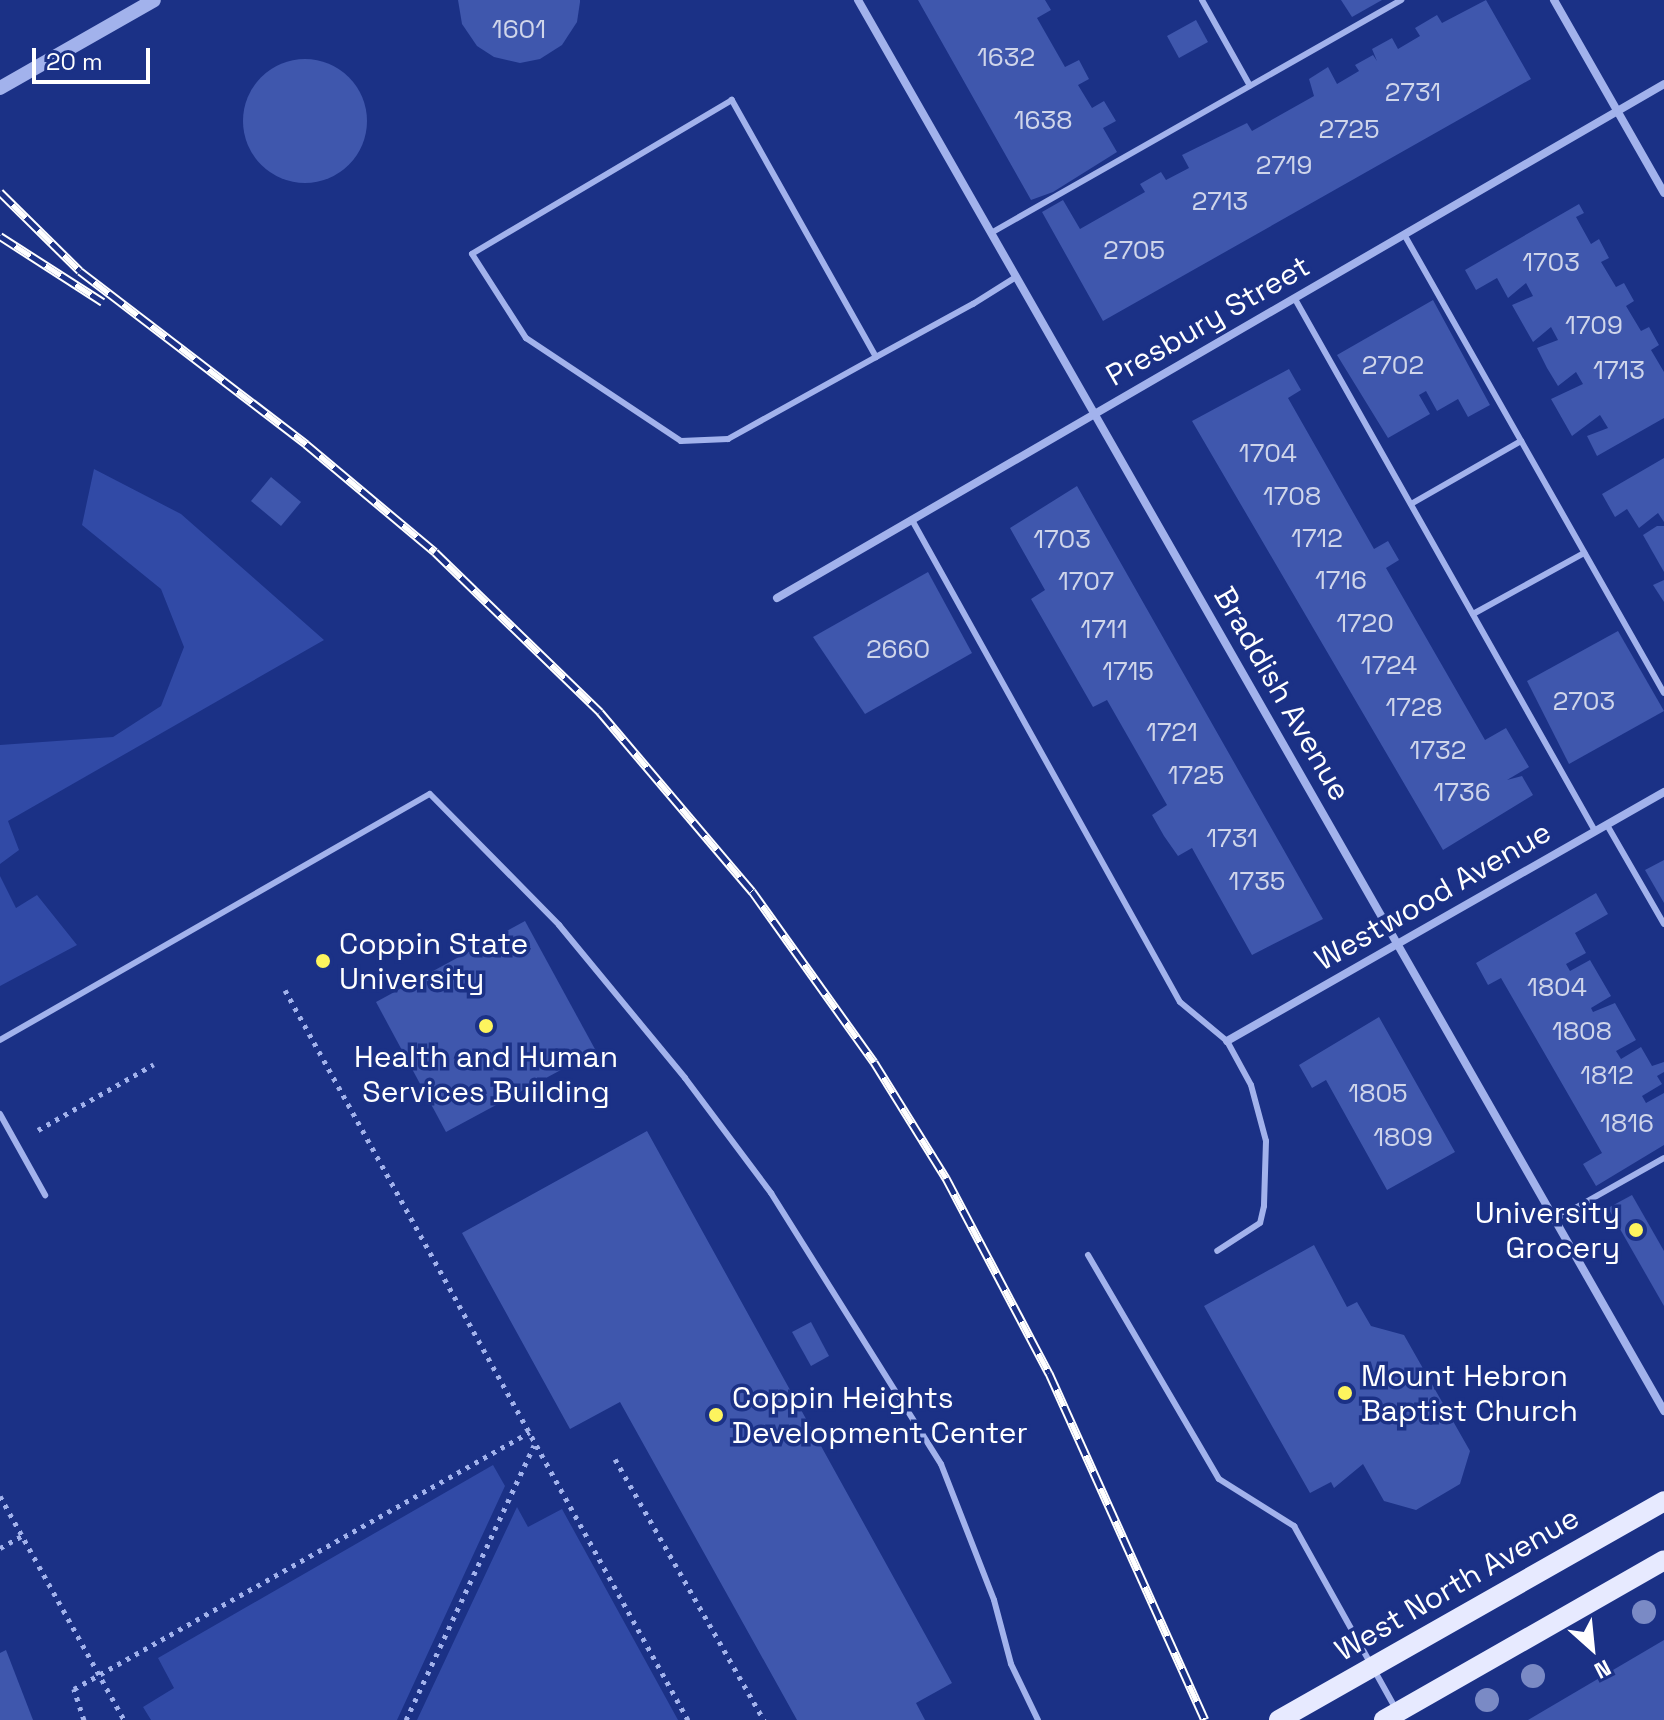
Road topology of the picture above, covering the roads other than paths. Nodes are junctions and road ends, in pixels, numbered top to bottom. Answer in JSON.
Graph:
{"nodes":[{"id":1,"x":154,"y":0,"type":"edge"},
{"id":2,"x":858,"y":0,"type":"edge"},
{"id":3,"x":1202,"y":0,"type":"edge"},
{"id":4,"x":1401,"y":0,"type":"edge"},
{"id":5,"x":1554,"y":0,"type":"edge"},
{"id":6,"x":1664,"y":84,"type":"edge"},
{"id":7,"x":1250,"y":86,"type":"junction"},
{"id":8,"x":0,"y":88,"type":"edge"},
{"id":9,"x":1619,"y":114,"type":"junction"},
{"id":10,"x":1664,"y":193,"type":"edge"},
{"id":11,"x":991,"y":233,"type":"junction"},
{"id":12,"x":1405,"y":236,"type":"junction"},
{"id":13,"x":1016,"y":277,"type":"junction"},
{"id":14,"x":1295,"y":299,"type":"junction"},
{"id":15,"x":876,"y":357,"type":"junction"},
{"id":16,"x":1094,"y":413,"type":"junction"},
{"id":17,"x":1521,"y":441,"type":"junction"},
{"id":18,"x":1411,"y":504,"type":"junction"},
{"id":19,"x":912,"y":520,"type":"junction"},
{"id":20,"x":1584,"y":553,"type":"junction"},
{"id":21,"x":777,"y":598,"type":"dead end"},
{"id":22,"x":1473,"y":614,"type":"junction"},
{"id":23,"x":1664,"y":693,"type":"edge"},
{"id":24,"x":1664,"y":792,"type":"edge"},
{"id":25,"x":1607,"y":825,"type":"junction"},
{"id":26,"x":1595,"y":831,"type":"junction"},
{"id":27,"x":1664,"y":924,"type":"edge"},
{"id":28,"x":1397,"y":944,"type":"junction"},
{"id":29,"x":0,"y":1040,"type":"edge"},
{"id":30,"x":1227,"y":1041,"type":"junction"},
{"id":31,"x":0,"y":1114,"type":"edge"},
{"id":32,"x":1664,"y":1158,"type":"edge"},
{"id":33,"x":45,"y":1195,"type":"dead end"},
{"id":34,"x":1554,"y":1220,"type":"junction"},
{"id":35,"x":1217,"y":1251,"type":"dead end"},
{"id":36,"x":1088,"y":1255,"type":"dead end"},
{"id":37,"x":1664,"y":1411,"type":"edge"},
{"id":38,"x":1664,"y":1501,"type":"edge"},
{"id":39,"x":1664,"y":1560,"type":"edge"},
{"id":40,"x":1372,"y":1667,"type":"junction"},
{"id":41,"x":1391,"y":1716,"type":"edge"},
{"id":42,"x":1290,"y":1717,"type":"edge"},
{"id":43,"x":1038,"y":1720,"type":"edge"}],
"edges":[{"from":1,"to":8,"type":"street"},
{"from":2,"to":11,"type":"street","name":"Braddish Avenue"},
{"from":3,"to":7,"type":"lane"},
{"from":4,"to":7,"type":"lane"},
{"from":5,"to":9,"type":"street"},
{"from":6,"to":9,"type":"street","name":"Presbury Street"},
{"from":7,"to":11,"type":"lane"},
{"from":9,"to":10,"type":"street"},
{"from":9,"to":12,"type":"street","name":"Presbury Street"},
{"from":11,"to":13,"type":"street","name":"Braddish Avenue"},
{"from":12,"to":14,"type":"street","name":"Presbury Street"},
{"from":12,"to":17,"type":"lane"},
{"from":13,"to":15,"type":"lane"},
{"from":13,"to":16,"type":"street","name":"Braddish Avenue"},
{"from":14,"to":16,"type":"street","name":"Presbury Street"},
{"from":14,"to":18,"type":"lane"},
{"from":15,"to":15,"type":"lane"},
{"from":16,"to":19,"type":"street","name":"Presbury Street"},
{"from":16,"to":28,"type":"street","name":"Braddish Avenue"},
{"from":17,"to":18,"type":"lane"},
{"from":17,"to":20,"type":"lane"},
{"from":18,"to":22,"type":"lane"},
{"from":19,"to":21,"type":"street","name":"Presbury Street"},
{"from":19,"to":30,"type":"lane"},
{"from":20,"to":22,"type":"lane"},
{"from":20,"to":23,"type":"lane"},
{"from":22,"to":26,"type":"lane"},
{"from":24,"to":25,"type":"street","name":"Westwood Avenue"},
{"from":25,"to":26,"type":"street","name":"Westwood Avenue"},
{"from":25,"to":27,"type":"lane"},
{"from":26,"to":28,"type":"street","name":"Westwood Avenue"},
{"from":28,"to":30,"type":"street","name":"Westwood Avenue"},
{"from":28,"to":34,"type":"street","name":"Braddish Avenue"},
{"from":29,"to":43,"type":"lane"},
{"from":30,"to":35,"type":"lane"},
{"from":31,"to":33,"type":"lane"},
{"from":32,"to":34,"type":"lane"},
{"from":34,"to":37,"type":"street","name":"Braddish Avenue"},
{"from":36,"to":40,"type":"lane"},
{"from":38,"to":40,"type":"main road","name":"West North Avenue"},
{"from":39,"to":41,"type":"main road"},
{"from":40,"to":41,"type":"lane"},
{"from":40,"to":42,"type":"main road","name":"West North Avenue"}]}
